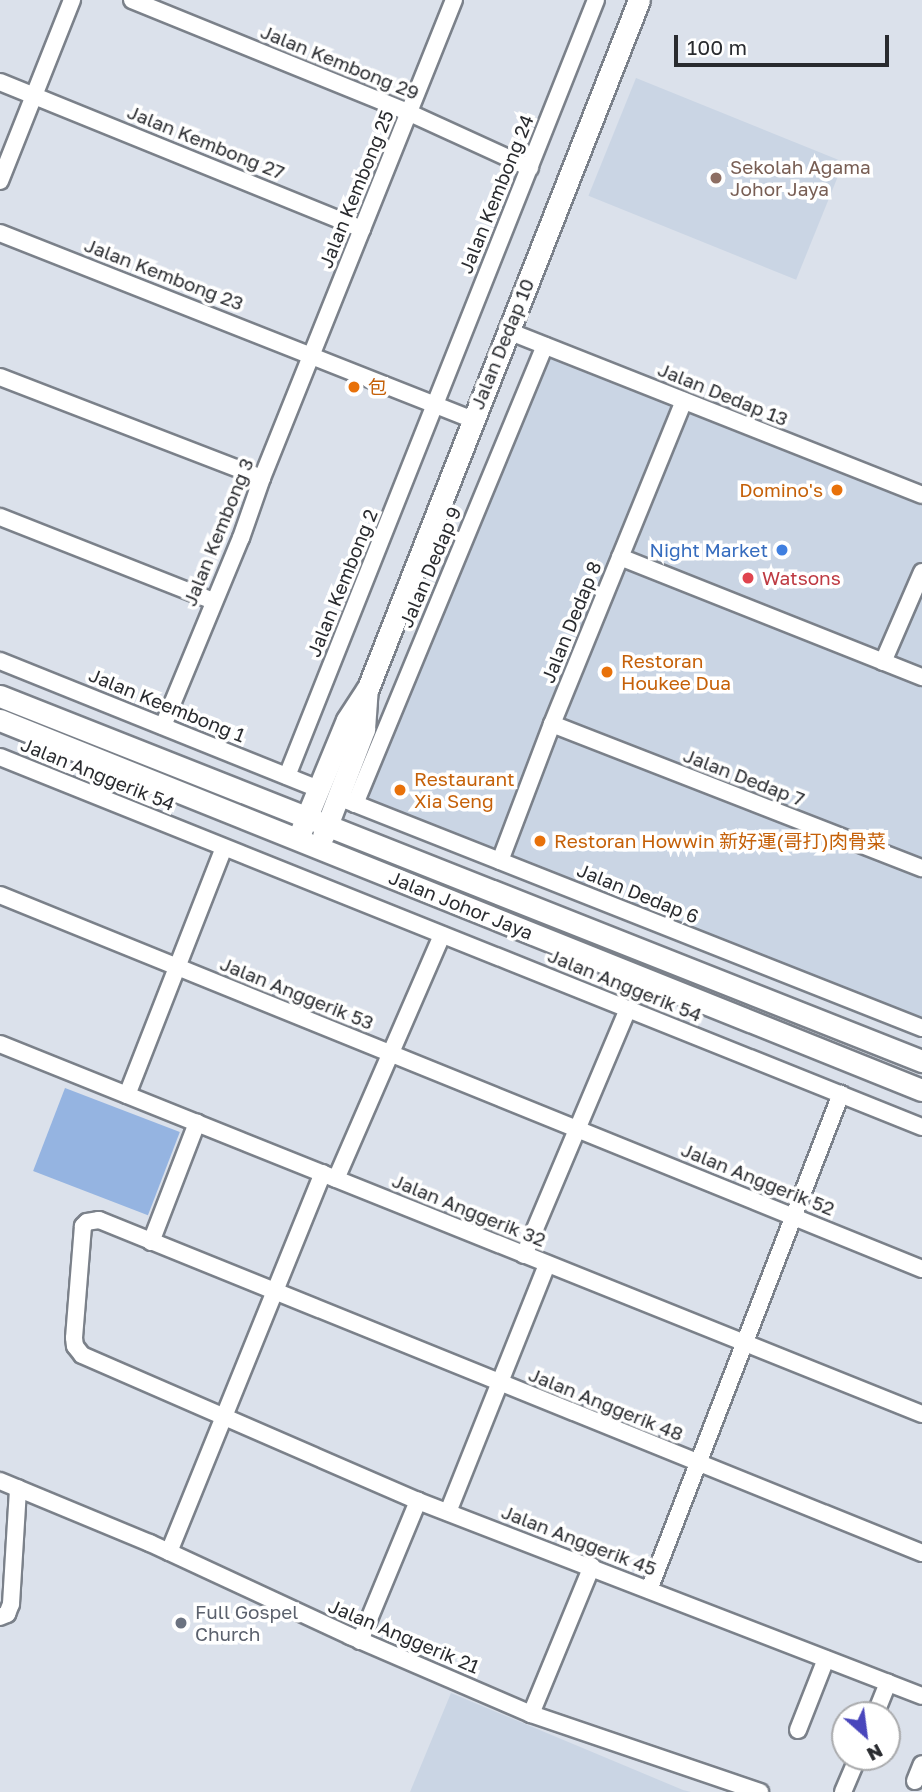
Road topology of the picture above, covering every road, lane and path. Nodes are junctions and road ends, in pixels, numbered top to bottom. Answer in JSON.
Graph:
{"nodes":[{"id":1,"x":72,"y":0,"type":"edge"},
{"id":2,"x":132,"y":0,"type":"edge"},
{"id":3,"x":454,"y":0,"type":"edge"},
{"id":4,"x":596,"y":0,"type":"edge"},
{"id":5,"x":639,"y":0,"type":"edge"},
{"id":6,"x":0,"y":82,"type":"edge"},
{"id":7,"x":34,"y":94,"type":"junction"},
{"id":8,"x":410,"y":113,"type":"junction"},
{"id":9,"x":530,"y":167,"type":"junction"},
{"id":10,"x":0,"y":181,"type":"edge"},
{"id":11,"x":362,"y":229,"type":"junction"},
{"id":12,"x":0,"y":233,"type":"edge"},
{"id":13,"x":508,"y":331,"type":"junction"},
{"id":14,"x":545,"y":346,"type":"junction"},
{"id":15,"x":312,"y":354,"type":"junction"},
{"id":16,"x":0,"y":377,"type":"edge"},
{"id":17,"x":684,"y":401,"type":"junction"},
{"id":18,"x":435,"y":404,"type":"junction"},
{"id":19,"x":471,"y":419,"type":"junction"},
{"id":20,"x":262,"y":478,"type":"junction"},
{"id":21,"x":922,"y":495,"type":"edge"},
{"id":22,"x":0,"y":517,"type":"edge"},
{"id":23,"x":620,"y":557,"type":"junction"},
{"id":24,"x":922,"y":572,"type":"edge"},
{"id":25,"x":213,"y":601,"type":"junction"},
{"id":26,"x":0,"y":661,"type":"edge"},
{"id":27,"x":883,"y":662,"type":"junction"},
{"id":28,"x":922,"y":677,"type":"edge"},
{"id":29,"x":0,"y":696,"type":"edge"},
{"id":30,"x":0,"y":720,"type":"edge"},
{"id":31,"x":552,"y":724,"type":"junction"},
{"id":32,"x":163,"y":726,"type":"junction"},
{"id":33,"x":0,"y":757,"type":"edge"},
{"id":34,"x":287,"y":776,"type":"junction"},
{"id":35,"x":337,"y":797,"type":"junction"},
{"id":36,"x":317,"y":821,"type":"junction"},
{"id":37,"x":298,"y":839,"type":"junction"},
{"id":38,"x":225,"y":848,"type":"junction"},
{"id":39,"x":318,"y":848,"type":"junction"},
{"id":40,"x":500,"y":861,"type":"junction"},
{"id":41,"x":922,"y":868,"type":"edge"},
{"id":42,"x":0,"y":895,"type":"edge"},
{"id":43,"x":442,"y":935,"type":"junction"},
{"id":44,"x":177,"y":967,"type":"junction"},
{"id":45,"x":628,"y":1009,"type":"junction"},
{"id":46,"x":922,"y":1028,"type":"edge"},
{"id":47,"x":0,"y":1044,"type":"edge"},
{"id":48,"x":390,"y":1053,"type":"junction"},
{"id":49,"x":922,"y":1061,"type":"edge"},
{"id":50,"x":922,"y":1090,"type":"edge"},
{"id":51,"x":841,"y":1094,"type":"junction"},
{"id":52,"x":127,"y":1095,"type":"junction"},
{"id":53,"x":197,"y":1123,"type":"junction"},
{"id":54,"x":922,"y":1127,"type":"edge"},
{"id":55,"x":577,"y":1129,"type":"junction"},
{"id":56,"x":329,"y":1176,"type":"junction"},
{"id":57,"x":794,"y":1217,"type":"junction"},
{"id":58,"x":108,"y":1225,"type":"joint"},
{"id":59,"x":152,"y":1242,"type":"junction"},
{"id":60,"x":524,"y":1255,"type":"junction"},
{"id":61,"x":547,"y":1264,"type":"junction"},
{"id":62,"x":922,"y":1269,"type":"edge"},
{"id":63,"x":275,"y":1292,"type":"junction"},
{"id":64,"x":745,"y":1343,"type":"junction"},
{"id":65,"x":500,"y":1383,"type":"junction"},
{"id":66,"x":922,"y":1414,"type":"edge"},
{"id":67,"x":225,"y":1416,"type":"junction"},
{"id":68,"x":698,"y":1463,"type":"junction"},
{"id":69,"x":0,"y":1481,"type":"edge"},
{"id":70,"x":18,"y":1488,"type":"junction"},
{"id":71,"x":418,"y":1501,"type":"junction"},
{"id":72,"x":448,"y":1512,"type":"junction"},
{"id":73,"x":169,"y":1552,"type":"junction"},
{"id":74,"x":922,"y":1553,"type":"edge"},
{"id":75,"x":592,"y":1566,"type":"junction"},
{"id":76,"x":649,"y":1590,"type":"junction"},
{"id":77,"x":0,"y":1618,"type":"edge"},
{"id":78,"x":360,"y":1641,"type":"junction"},
{"id":79,"x":826,"y":1659,"type":"junction"},
{"id":80,"x":888,"y":1683,"type":"junction"},
{"id":81,"x":922,"y":1696,"type":"edge"},
{"id":82,"x":881,"y":1701,"type":"edge"},
{"id":83,"x":531,"y":1714,"type":"junction"},
{"id":84,"x":797,"y":1730,"type":"dead end"},
{"id":85,"x":922,"y":1764,"type":"edge"},
{"id":86,"x":852,"y":1771,"type":"edge"},
{"id":87,"x":915,"y":1781,"type":"dead end"},
{"id":88,"x":760,"y":1792,"type":"edge"},
{"id":89,"x":843,"y":1792,"type":"edge"}],
"edges":[{"from":1,"to":7,"type":"street"},
{"from":2,"to":8,"type":"street","name":"Jalan Kembong 29"},
{"from":3,"to":8,"type":"street","name":"Jalan Kembong 25"},
{"from":4,"to":9,"type":"street","name":"Jalan Kembong 24"},
{"from":5,"to":13,"type":"main road","name":"Jalan Dedap 10"},
{"from":6,"to":7,"type":"street","name":"Jalan Kembong 27"},
{"from":7,"to":10,"type":"street"},
{"from":7,"to":11,"type":"street","name":"Jalan Kembong 27"},
{"from":8,"to":9,"type":"street","name":"Jalan Kembong 29"},
{"from":8,"to":11,"type":"street","name":"Jalan Kembong 25"},
{"from":9,"to":18,"type":"street","name":"Jalan Kembong 24"},
{"from":11,"to":15,"type":"street","name":"Jalan Kembong 25"},
{"from":12,"to":15,"type":"street","name":"Jalan Kembong 23"},
{"from":13,"to":14,"type":"street","name":"Jalan Dedap 13"},
{"from":13,"to":19,"type":"main road","name":"Jalan Dedap 10"},
{"from":14,"to":17,"type":"street","name":"Jalan Dedap 13"},
{"from":14,"to":35,"type":"street","name":"Jalan Dedap 9"},
{"from":15,"to":18,"type":"street","name":"Jalan Kembong 23"},
{"from":15,"to":20,"type":"street","name":"Jalan Kembong 3"},
{"from":16,"to":20,"type":"street"},
{"from":17,"to":21,"type":"street","name":"Jalan Dedap 13"},
{"from":17,"to":23,"type":"street","name":"Jalan Dedap 8"},
{"from":18,"to":19,"type":"street","name":"Jalan Kembong 23"},
{"from":18,"to":34,"type":"street","name":"Jalan Kembong 2"},
{"from":19,"to":35,"type":"main road","name":"Jalan Dedap 10"},
{"from":20,"to":25,"type":"street","name":"Jalan Kembong 3"},
{"from":22,"to":25,"type":"street"},
{"from":23,"to":27,"type":"street"},
{"from":23,"to":31,"type":"street","name":"Jalan Dedap 8"},
{"from":24,"to":27,"type":"street"},
{"from":25,"to":32,"type":"street","name":"Jalan Kembong 3"},
{"from":26,"to":32,"type":"street","name":"Jalan Keembong 1"},
{"from":27,"to":28,"type":"street"},
{"from":29,"to":36,"type":"main road","name":"Jalan Johor Jaya"},
{"from":30,"to":37,"type":"main road","name":"Jalan Johor Jaya"},
{"from":31,"to":40,"type":"street","name":"Jalan Dedap 8"},
{"from":31,"to":41,"type":"street","name":"Jalan Dedap 7"},
{"from":32,"to":34,"type":"street","name":"Jalan Keembong 1"},
{"from":33,"to":38,"type":"street","name":"Jalan Anggerik 54"},
{"from":34,"to":35,"type":"street","name":"Jalan Keembong 1"},
{"from":35,"to":36,"type":"main road","name":"Jalan Dedap 10"},
{"from":35,"to":40,"type":"street","name":"Jalan Dedap 6"},
{"from":36,"to":37,"type":"main road","name":"Jalan Dedap 10"},
{"from":36,"to":39,"type":"main road","name":"Jalan Dedap 10"},
{"from":36,"to":49,"type":"main road","name":"Jalan Johor Jaya"},
{"from":37,"to":39,"type":"main road","name":"Jalan Johor Jaya"},
{"from":38,"to":43,"type":"street","name":"Jalan Anggerik 54"},
{"from":38,"to":44,"type":"street"},
{"from":39,"to":50,"type":"main road","name":"Jalan Johor Jaya"},
{"from":40,"to":46,"type":"street","name":"Jalan Dedap 6"},
{"from":42,"to":44,"type":"street","name":"Jalan Anggerik 53"},
{"from":43,"to":45,"type":"street","name":"Jalan Anggerik 54"},
{"from":43,"to":48,"type":"street"},
{"from":44,"to":48,"type":"street","name":"Jalan Anggerik 53"},
{"from":44,"to":52,"type":"street"},
{"from":45,"to":51,"type":"street","name":"Jalan Anggerik 54"},
{"from":45,"to":55,"type":"street"},
{"from":47,"to":52,"type":"street","name":"Jalan Anggerik 32"},
{"from":48,"to":55,"type":"street","name":"Jalan Anggerik 53"},
{"from":48,"to":56,"type":"street"},
{"from":51,"to":54,"type":"street","name":"Jalan Anggerik 54"},
{"from":51,"to":57,"type":"street"},
{"from":52,"to":53,"type":"street","name":"Jalan Anggerik 32"},
{"from":53,"to":56,"type":"street","name":"Jalan Anggerik 32"},
{"from":53,"to":59,"type":"street"},
{"from":55,"to":57,"type":"street","name":"Jalan Anggerik 52"},
{"from":55,"to":60,"type":"street"},
{"from":56,"to":60,"type":"street","name":"Jalan Anggerik 32"},
{"from":56,"to":63,"type":"street"},
{"from":57,"to":62,"type":"street","name":"Jalan Anggerik 52"},
{"from":57,"to":64,"type":"street"},
{"from":58,"to":59,"type":"street","name":"Jalan Anggerik 48"},
{"from":58,"to":67,"type":"street","name":"Jalan Anggerik 45"},
{"from":59,"to":63,"type":"street","name":"Jalan Anggerik 48"},
{"from":60,"to":61,"type":"street","name":"Jalan Anggerik 32"},
{"from":61,"to":64,"type":"street","name":"Jalan Anggerik 32"},
{"from":61,"to":65,"type":"street"},
{"from":63,"to":65,"type":"street","name":"Jalan Anggerik 48"},
{"from":63,"to":67,"type":"street"},
{"from":64,"to":66,"type":"street","name":"Jalan Anggerik 32"},
{"from":64,"to":68,"type":"street"},
{"from":65,"to":68,"type":"street","name":"Jalan Anggerik 48"},
{"from":65,"to":72,"type":"street"},
{"from":67,"to":71,"type":"street","name":"Jalan Anggerik 45"},
{"from":67,"to":73,"type":"street"},
{"from":68,"to":74,"type":"street","name":"Jalan Anggerik 48"},
{"from":68,"to":76,"type":"street"},
{"from":69,"to":70,"type":"street","name":"Jalan Anggerik 21"},
{"from":70,"to":73,"type":"street","name":"Jalan Anggerik 21"},
{"from":70,"to":77,"type":"street"},
{"from":71,"to":72,"type":"street","name":"Jalan Anggerik 45"},
{"from":71,"to":78,"type":"street"},
{"from":72,"to":75,"type":"street","name":"Jalan Anggerik 45"},
{"from":73,"to":78,"type":"street","name":"Jalan Anggerik 21"},
{"from":75,"to":76,"type":"street","name":"Jalan Anggerik 45"},
{"from":75,"to":83,"type":"street"},
{"from":76,"to":79,"type":"street","name":"Jalan Anggerik 45"},
{"from":78,"to":83,"type":"street","name":"Jalan Anggerik 21"},
{"from":79,"to":80,"type":"street","name":"Jalan Anggerik 45"},
{"from":79,"to":84,"type":"street"},
{"from":80,"to":81,"type":"street","name":"Jalan Anggerik 45"},
{"from":80,"to":82,"type":"street"},
{"from":83,"to":88,"type":"street","name":"Jalan Anggerik 21"},
{"from":85,"to":87,"type":"street"},
{"from":86,"to":89,"type":"street"}]}
